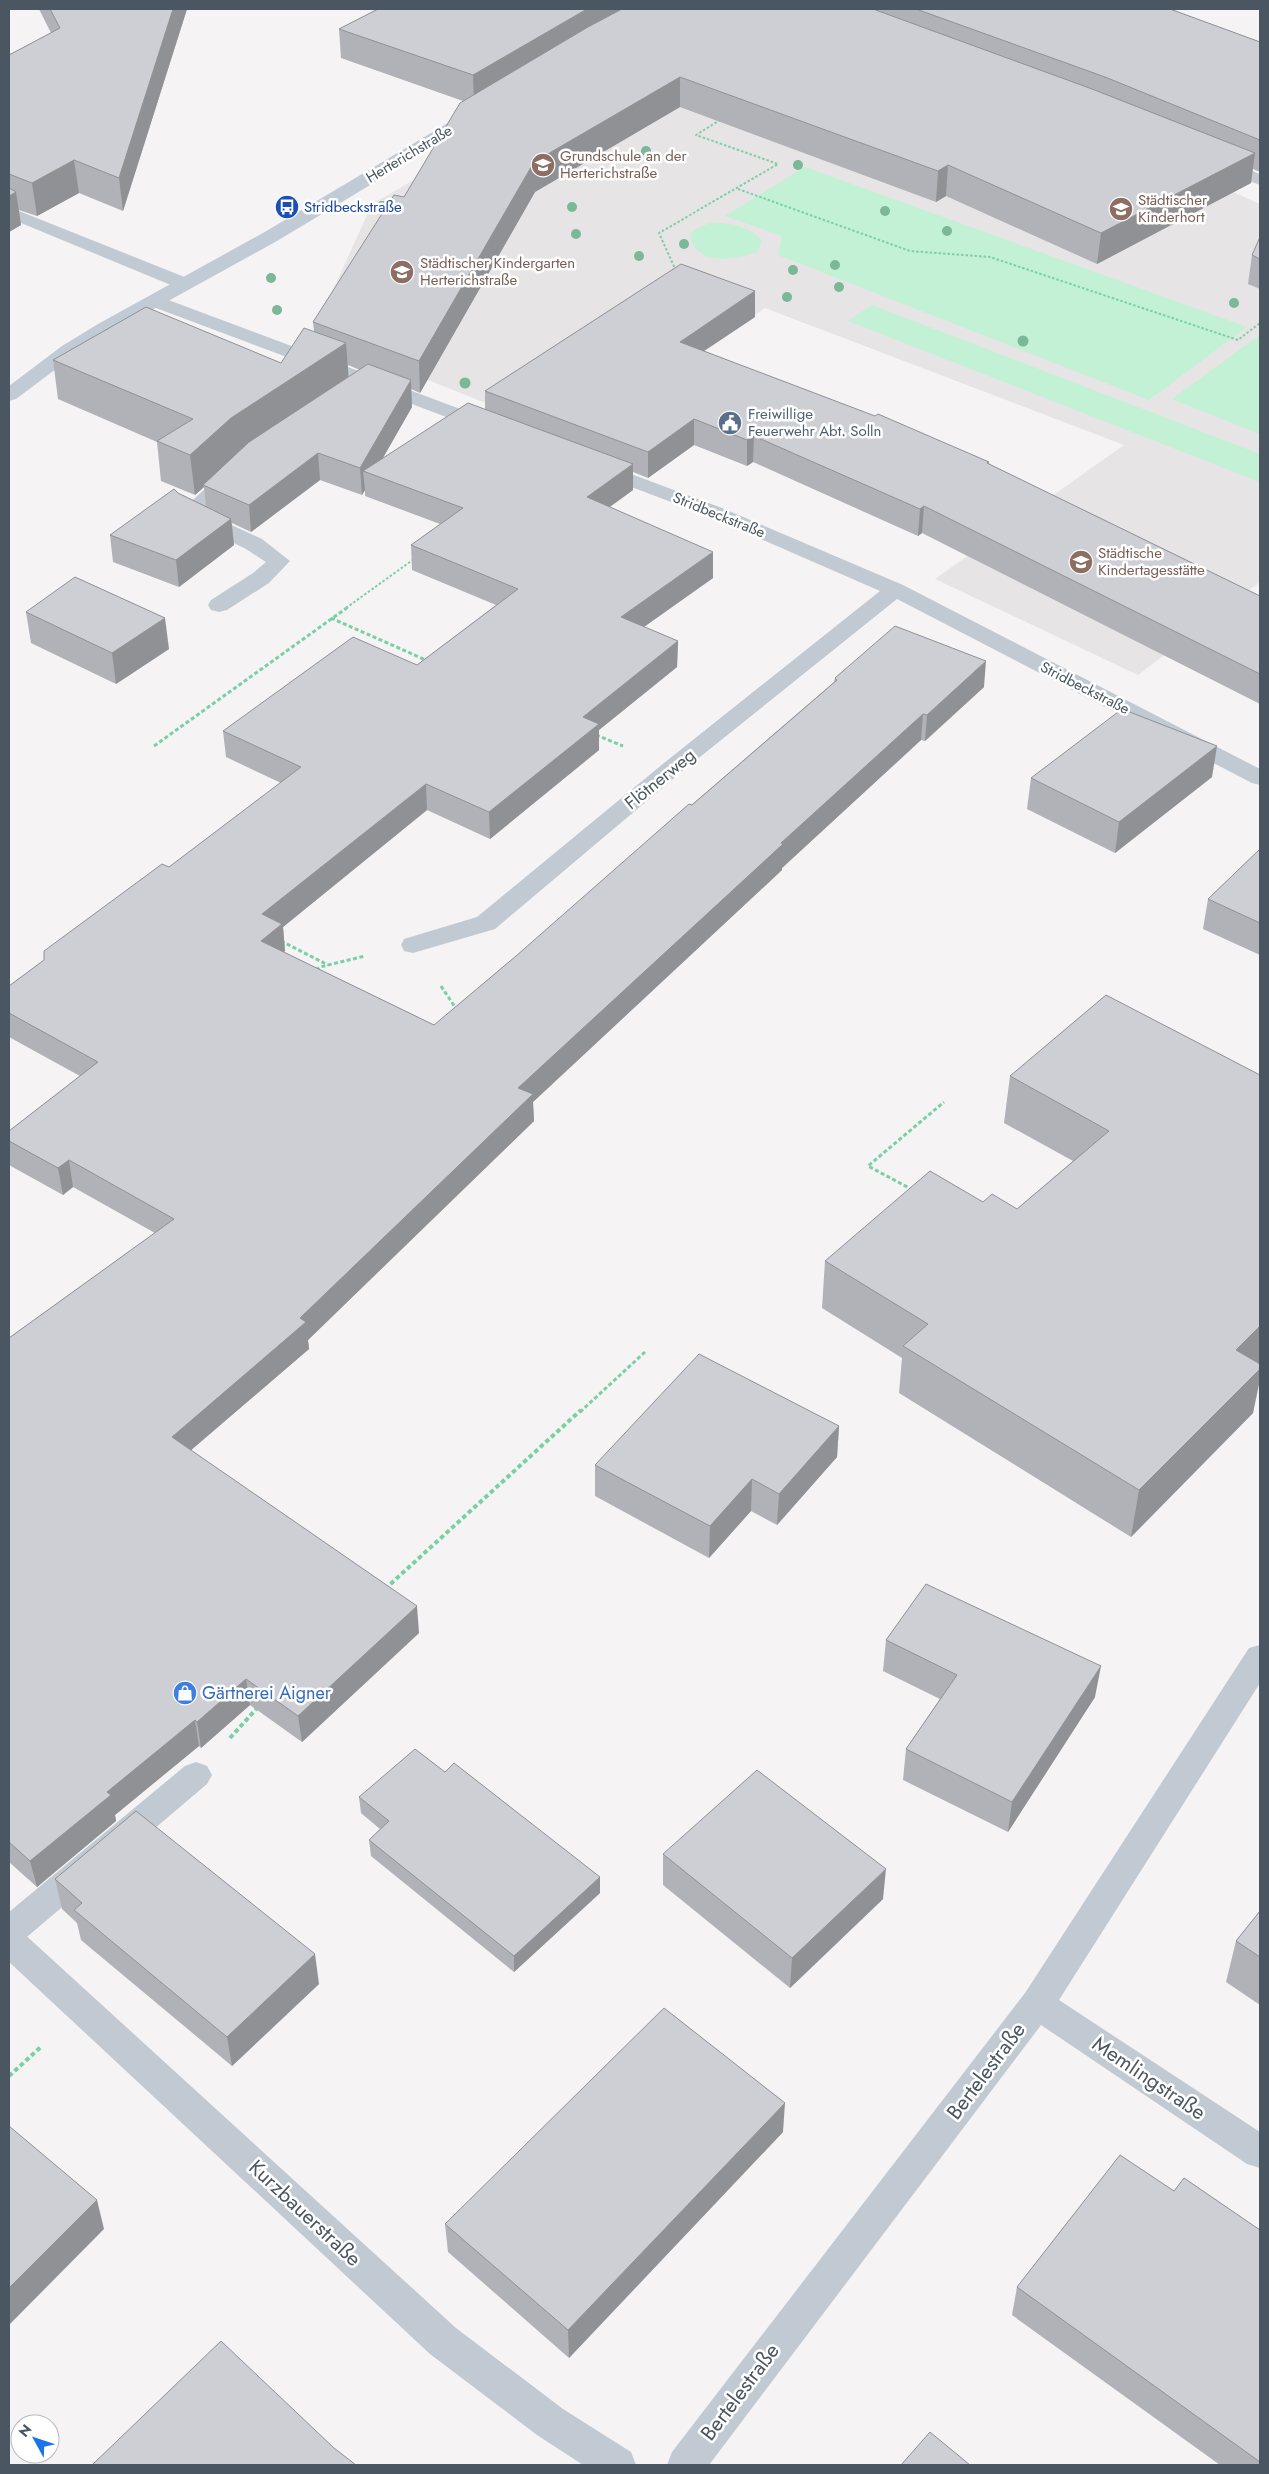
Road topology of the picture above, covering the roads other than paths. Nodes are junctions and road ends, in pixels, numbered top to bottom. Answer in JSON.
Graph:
{"nodes":[{"id":1,"x":487,"y":107,"type":"edge"},
{"id":2,"x":1203,"y":157,"type":"edge"},
{"id":3,"x":1260,"y":180,"type":"edge"},
{"id":4,"x":9,"y":212,"type":"edge"},
{"id":5,"x":185,"y":284,"type":"junction"},
{"id":6,"x":155,"y":301,"type":"junction"},
{"id":7,"x":368,"y":381,"type":"junction"},
{"id":8,"x":9,"y":395,"type":"edge"},
{"id":9,"x":347,"y":395,"type":"edge"},
{"id":10,"x":508,"y":434,"type":"edge"},
{"id":11,"x":251,"y":458,"type":"edge"},
{"id":12,"x":580,"y":461,"type":"edge"},
{"id":13,"x":895,"y":590,"type":"junction"},
{"id":14,"x":219,"y":605,"type":"dead end"},
{"id":15,"x":1260,"y":778,"type":"edge"},
{"id":16,"x":413,"y":946,"type":"road end"},
{"id":17,"x":1260,"y":1657,"type":"edge"},
{"id":18,"x":196,"y":1775,"type":"road end"},
{"id":19,"x":9,"y":1932,"type":"edge"},
{"id":20,"x":9,"y":1941,"type":"edge"},
{"id":21,"x":1037,"y":2004,"type":"junction"},
{"id":22,"x":1260,"y":2152,"type":"edge"},
{"id":23,"x":617,"y":2465,"type":"edge"},
{"id":24,"x":686,"y":2465,"type":"edge"}],
"edges":[{"from":1,"to":5,"type":"main road","name":"Herterichstraße"},
{"from":2,"to":3,"type":"street"},
{"from":4,"to":5,"type":"street"},
{"from":5,"to":6,"type":"main road","name":"Herterichstraße"},
{"from":6,"to":7,"type":"street"},
{"from":6,"to":8,"type":"main road","name":"Herterichstraße"},
{"from":7,"to":9,"type":"street"},
{"from":7,"to":10,"type":"street"},
{"from":11,"to":14,"type":"street"},
{"from":12,"to":13,"type":"street","name":"Stridbeckstraße"},
{"from":13,"to":15,"type":"street","name":"Stridbeckstraße"},
{"from":13,"to":16,"type":"street","name":"Flötnerweg"},
{"from":17,"to":21,"type":"street","name":"Bertelestraße"},
{"from":18,"to":19,"type":"street"},
{"from":20,"to":23,"type":"street","name":"Kurzbauerstraße"},
{"from":21,"to":22,"type":"street","name":"Memlingstraße"},
{"from":21,"to":24,"type":"street","name":"Bertelestraße"}]}
